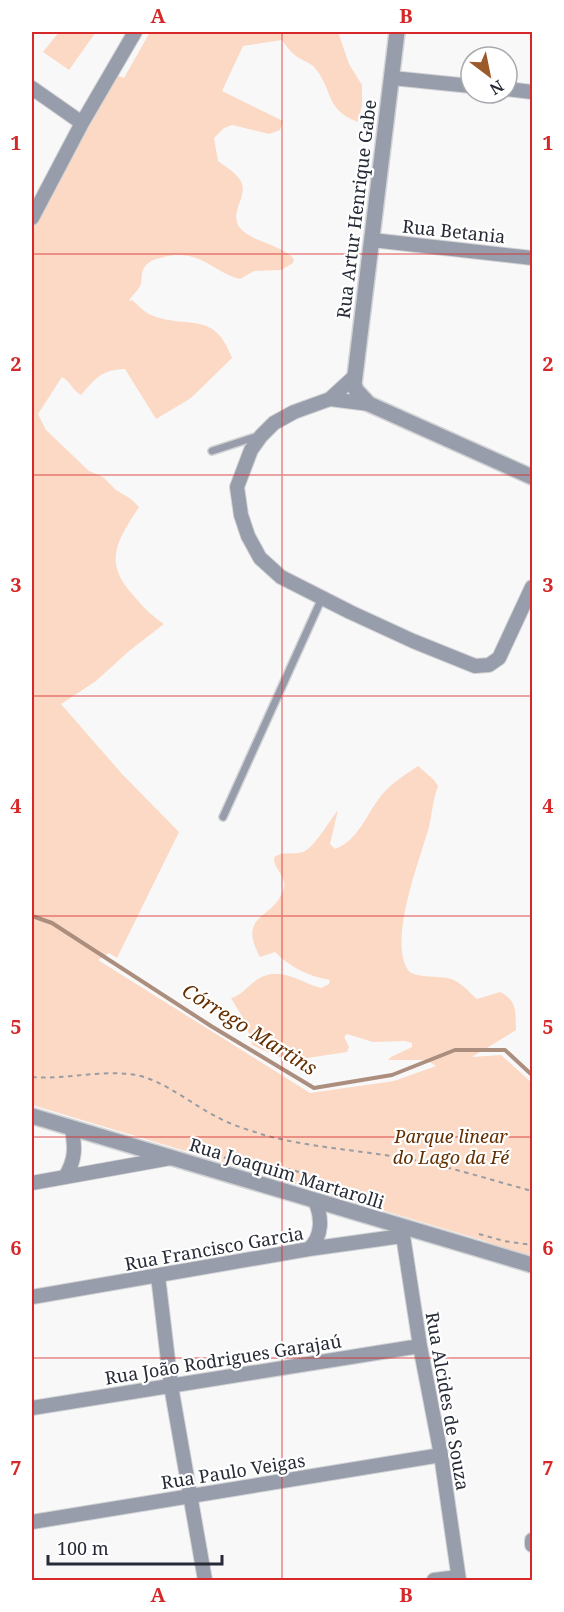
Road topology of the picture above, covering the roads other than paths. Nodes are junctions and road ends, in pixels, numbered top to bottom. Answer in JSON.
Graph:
{"nodes":[{"id":1,"x":135,"y":32,"type":"edge"},
{"id":2,"x":396,"y":32,"type":"edge"},
{"id":3,"x":392,"y":78,"type":"junction"},
{"id":4,"x":459,"y":85,"type":"edge"},
{"id":5,"x":32,"y":88,"type":"edge"},
{"id":6,"x":82,"y":123,"type":"junction"},
{"id":7,"x":32,"y":218,"type":"edge"},
{"id":8,"x":372,"y":240,"type":"junction"},
{"id":9,"x":532,"y":258,"type":"edge"},
{"id":10,"x":355,"y":384,"type":"junction"},
{"id":11,"x":330,"y":399,"type":"junction"},
{"id":12,"x":369,"y":404,"type":"junction"},
{"id":13,"x":261,"y":436,"type":"junction"},
{"id":14,"x":212,"y":451,"type":"dead end"},
{"id":15,"x":532,"y":477,"type":"edge"},
{"id":16,"x":532,"y":587,"type":"edge"},
{"id":17,"x":322,"y":598,"type":"junction"},
{"id":18,"x":529,"y":602,"type":"edge"},
{"id":19,"x":223,"y":817,"type":"dead end"},
{"id":20,"x":32,"y":1116,"type":"edge"},
{"id":21,"x":72,"y":1128,"type":"junction"},
{"id":22,"x":171,"y":1158,"type":"junction"},
{"id":23,"x":65,"y":1177,"type":"junction"},
{"id":24,"x":32,"y":1183,"type":"edge"},
{"id":25,"x":315,"y":1201,"type":"junction"},
{"id":26,"x":402,"y":1232,"type":"junction"},
{"id":27,"x":309,"y":1249,"type":"junction"},
{"id":28,"x":532,"y":1264,"type":"edge"},
{"id":29,"x":158,"y":1276,"type":"junction"},
{"id":30,"x":32,"y":1297,"type":"edge"},
{"id":31,"x":420,"y":1346,"type":"junction"},
{"id":32,"x":171,"y":1386,"type":"junction"},
{"id":33,"x":32,"y":1408,"type":"edge"},
{"id":34,"x":441,"y":1455,"type":"junction"},
{"id":35,"x":191,"y":1496,"type":"junction"},
{"id":36,"x":32,"y":1522,"type":"edge"},
{"id":37,"x":532,"y":1540,"type":"edge"},
{"id":38,"x":532,"y":1545,"type":"edge"},
{"id":39,"x":458,"y":1579,"type":"edge"},
{"id":40,"x":205,"y":1581,"type":"edge"},
{"id":41,"x":434,"y":1581,"type":"edge"}],
"edges":[{"from":1,"to":6,"type":"street"},
{"from":2,"to":3,"type":"street","name":"Rua Artur Henrique Gabe"},
{"from":3,"to":4,"type":"street"},
{"from":3,"to":8,"type":"street","name":"Rua Artur Henrique Gabe"},
{"from":5,"to":6,"type":"street"},
{"from":6,"to":7,"type":"street"},
{"from":8,"to":9,"type":"street","name":"Rua Betania"},
{"from":8,"to":10,"type":"street","name":"Rua Artur Henrique Gabe"},
{"from":10,"to":11,"type":"street"},
{"from":10,"to":12,"type":"street"},
{"from":11,"to":12,"type":"street"},
{"from":11,"to":13,"type":"street"},
{"from":12,"to":15,"type":"street"},
{"from":13,"to":14,"type":"lane"},
{"from":13,"to":17,"type":"street"},
{"from":16,"to":18,"type":"street"},
{"from":17,"to":18,"type":"street"},
{"from":17,"to":19,"type":"lane"},
{"from":20,"to":21,"type":"street","name":"Rua Joaquim Martarolli"},
{"from":21,"to":22,"type":"street","name":"Rua Joaquim Martarolli"},
{"from":21,"to":23,"type":"street"},
{"from":22,"to":23,"type":"street"},
{"from":22,"to":25,"type":"street","name":"Rua Joaquim Martarolli"},
{"from":23,"to":24,"type":"street"},
{"from":25,"to":26,"type":"street","name":"Rua Joaquim Martarolli"},
{"from":25,"to":27,"type":"street"},
{"from":26,"to":27,"type":"street","name":"Rua Francisco Garcia"},
{"from":26,"to":28,"type":"street","name":"Rua Joaquim Martarolli"},
{"from":26,"to":31,"type":"street","name":"Rua Alcides de Souza"},
{"from":27,"to":29,"type":"street","name":"Rua Francisco Garcia"},
{"from":29,"to":30,"type":"street","name":"Rua Francisco Garcia"},
{"from":29,"to":32,"type":"street"},
{"from":31,"to":32,"type":"street","name":"Rua João Rodrigues Garajaú"},
{"from":31,"to":34,"type":"street","name":"Rua Alcides de Souza"},
{"from":32,"to":33,"type":"street","name":"Rua João Rodrigues Garajaú"},
{"from":32,"to":35,"type":"street"},
{"from":34,"to":35,"type":"street","name":"Rua Paulo Veigas"},
{"from":34,"to":39,"type":"street","name":"Rua Alcides de Souza"},
{"from":35,"to":36,"type":"street","name":"Rua Paulo Veigas"},
{"from":35,"to":40,"type":"street"},
{"from":37,"to":38,"type":"street"},
{"from":39,"to":41,"type":"street"}]}
